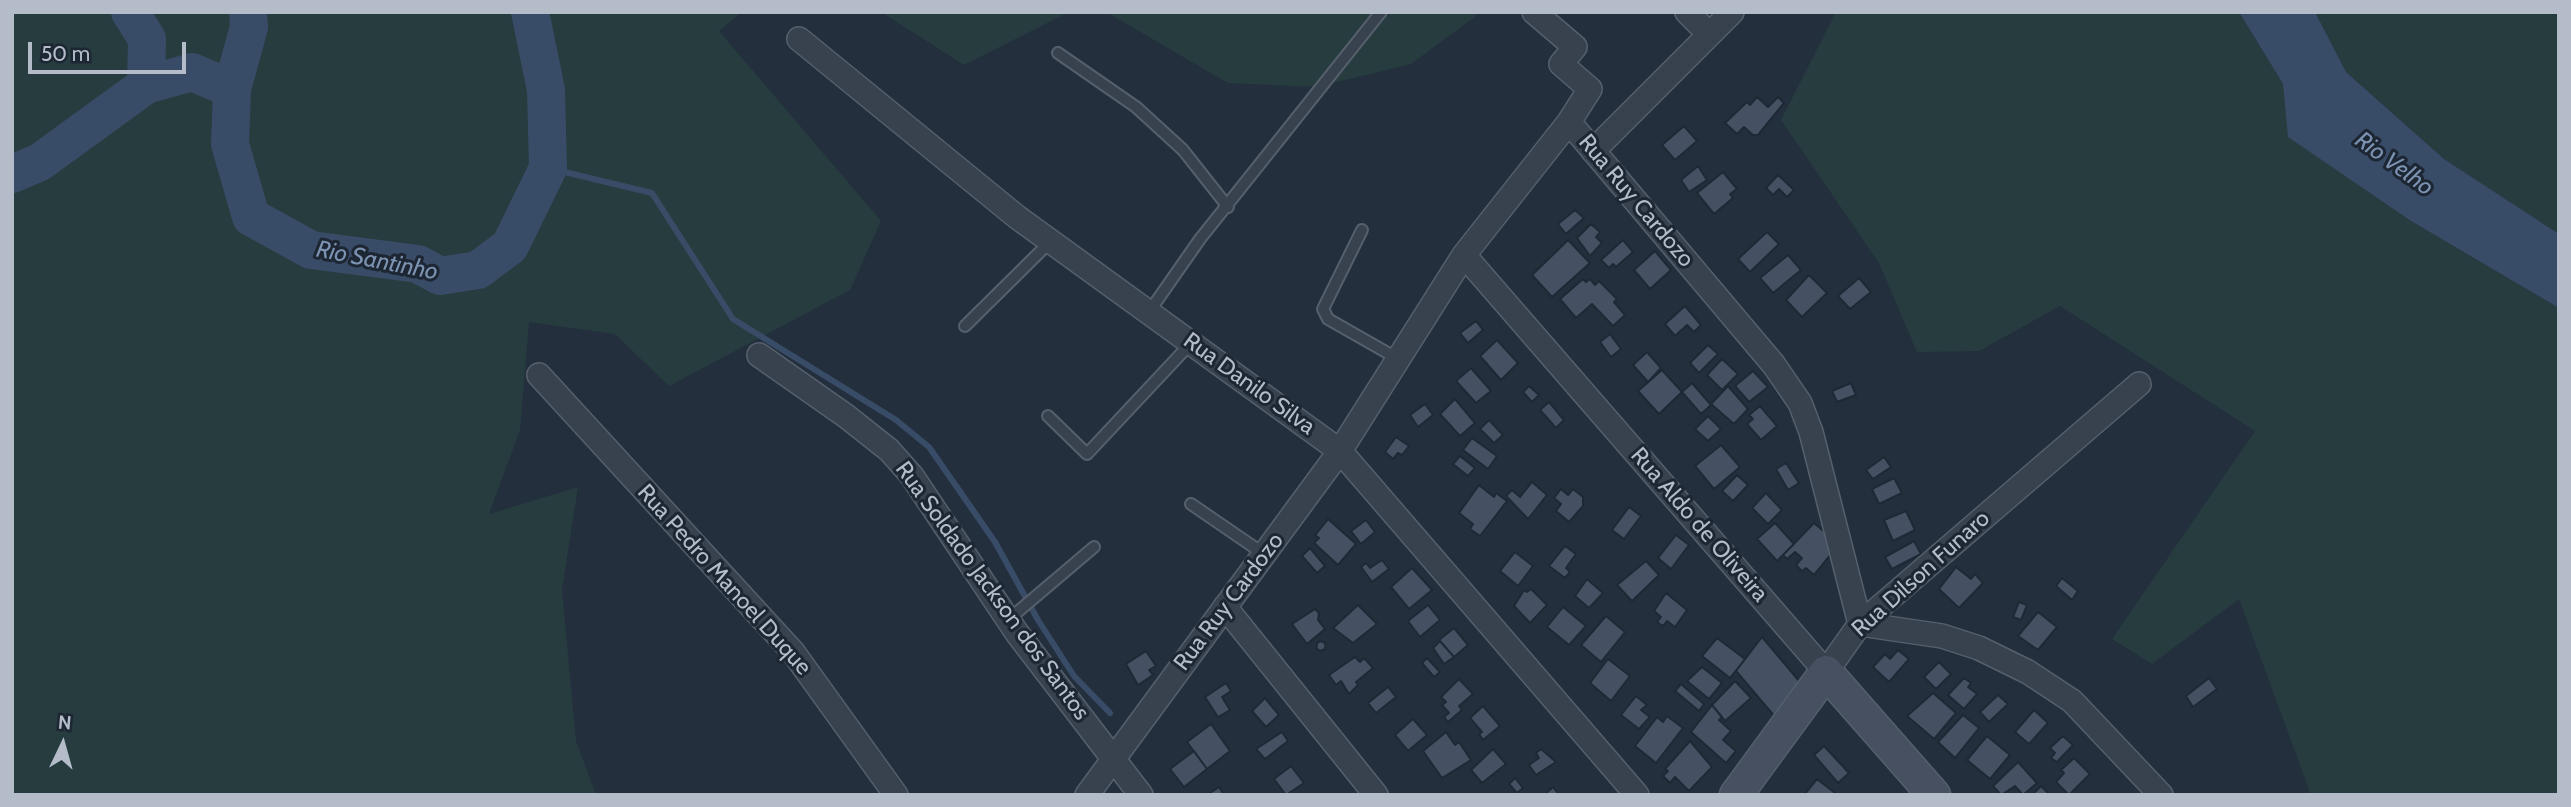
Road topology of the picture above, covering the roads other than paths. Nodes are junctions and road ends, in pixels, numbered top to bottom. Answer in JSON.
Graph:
{"nodes":[{"id":1,"x":1381,"y":12,"type":"edge"},
{"id":2,"x":1534,"y":12,"type":"edge"},
{"id":3,"x":1687,"y":12,"type":"edge"},
{"id":4,"x":1732,"y":12,"type":"edge"},
{"id":5,"x":1709,"y":34,"type":"junction"},
{"id":6,"x":799,"y":39,"type":"dead end"},
{"id":7,"x":1058,"y":53,"type":"dead end"},
{"id":8,"x":1569,"y":122,"type":"junction"},
{"id":9,"x":1593,"y":150,"type":"junction"},
{"id":10,"x":1228,"y":207,"type":"junction"},
{"id":11,"x":1362,"y":230,"type":"dead end"},
{"id":12,"x":1051,"y":241,"type":"junction"},
{"id":13,"x":1464,"y":255,"type":"junction"},
{"id":14,"x":1149,"y":312,"type":"junction"},
{"id":15,"x":965,"y":326,"type":"dead end"},
{"id":16,"x":1192,"y":342,"type":"junction"},
{"id":17,"x":759,"y":355,"type":"dead end"},
{"id":18,"x":1400,"y":360,"type":"junction"},
{"id":19,"x":539,"y":375,"type":"dead end"},
{"id":20,"x":2139,"y":384,"type":"dead end"},
{"id":21,"x":1048,"y":416,"type":"dead end"},
{"id":22,"x":1340,"y":451,"type":"junction"},
{"id":23,"x":1191,"y":504,"type":"dead end"},
{"id":24,"x":1094,"y":547,"type":"dead end"},
{"id":25,"x":1264,"y":554,"type":"junction"},
{"id":26,"x":1225,"y":607,"type":"junction"},
{"id":27,"x":1013,"y":616,"type":"junction"},
{"id":28,"x":1860,"y":624,"type":"junction"},
{"id":29,"x":1825,"y":672,"type":"junction"},
{"id":30,"x":1114,"y":757,"type":"junction"},
{"id":31,"x":896,"y":795,"type":"edge"},
{"id":32,"x":1087,"y":795,"type":"edge"},
{"id":33,"x":1141,"y":795,"type":"edge"},
{"id":34,"x":1376,"y":795,"type":"edge"},
{"id":35,"x":1637,"y":795,"type":"edge"},
{"id":36,"x":1736,"y":795,"type":"edge"},
{"id":37,"x":1934,"y":795,"type":"edge"},
{"id":38,"x":2161,"y":795,"type":"edge"}],
"edges":[{"from":1,"to":10,"type":"lane"},
{"from":2,"to":8,"type":"street"},
{"from":3,"to":5,"type":"street"},
{"from":4,"to":5,"type":"street"},
{"from":5,"to":9,"type":"street"},
{"from":6,"to":12,"type":"street","name":"Rua Danilo Silva"},
{"from":7,"to":10,"type":"lane"},
{"from":8,"to":9,"type":"street","name":"Rua Ruy Cardozo"},
{"from":8,"to":13,"type":"street","name":"Rua Ruy Cardozo"},
{"from":9,"to":28,"type":"street","name":"Rua Ruy Cardozo"},
{"from":10,"to":14,"type":"lane"},
{"from":11,"to":18,"type":"lane"},
{"from":12,"to":14,"type":"street","name":"Rua Danilo Silva"},
{"from":12,"to":15,"type":"lane"},
{"from":13,"to":18,"type":"street","name":"Rua Ruy Cardozo"},
{"from":13,"to":29,"type":"street","name":"Rua Aldo de Oliveira"},
{"from":14,"to":16,"type":"street","name":"Rua Danilo Silva"},
{"from":16,"to":21,"type":"lane"},
{"from":16,"to":22,"type":"street","name":"Rua Danilo Silva"},
{"from":17,"to":27,"type":"street","name":"Rua Soldado Jackson dos Santos"},
{"from":18,"to":22,"type":"street","name":"Rua Ruy Cardozo"},
{"from":19,"to":31,"type":"street","name":"Rua Pedro Manoel Duque"},
{"from":20,"to":28,"type":"street","name":"Rua Dilson Funaro"},
{"from":22,"to":25,"type":"street","name":"Rua Ruy Cardozo"},
{"from":22,"to":35,"type":"street","name":"Rua Danilo Silva"},
{"from":23,"to":25,"type":"lane"},
{"from":24,"to":27,"type":"lane"},
{"from":25,"to":26,"type":"street","name":"Rua Ruy Cardozo"},
{"from":26,"to":30,"type":"street","name":"Rua Ruy Cardozo"},
{"from":26,"to":34,"type":"street"},
{"from":27,"to":30,"type":"street","name":"Rua Soldado Jackson dos Santos"},
{"from":28,"to":29,"type":"street","name":"Rua Dilson Funaro"},
{"from":28,"to":38,"type":"street"},
{"from":29,"to":36,"type":"street","name":"Rua Dilson Funaro"},
{"from":29,"to":37,"type":"street","name":"Rua Aldo de Oliveira"},
{"from":30,"to":32,"type":"street","name":"Rua Ruy Cardozo"},
{"from":30,"to":33,"type":"street","name":"Rua Soldado Jackson dos Santos"}]}
